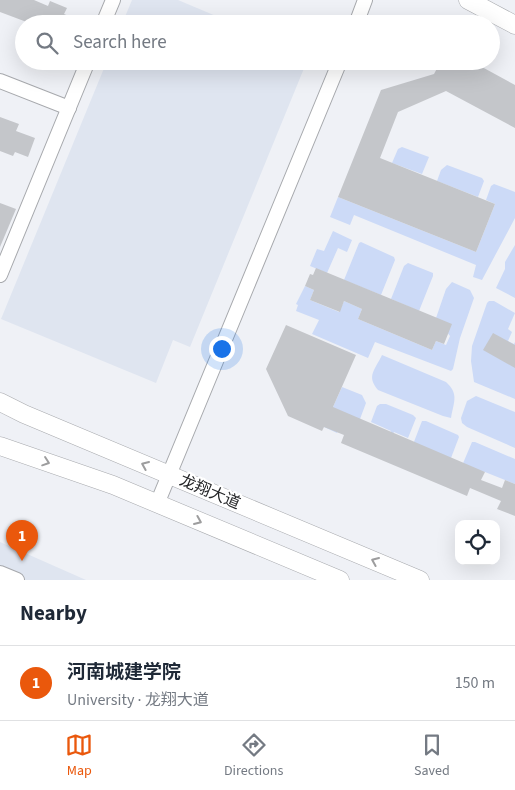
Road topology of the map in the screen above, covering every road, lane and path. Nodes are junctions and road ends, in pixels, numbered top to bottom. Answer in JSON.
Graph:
{"nodes":[{"id":1,"x":113,"y":0,"type":"edge"},
{"id":2,"x":365,"y":0,"type":"edge"},
{"id":3,"x":468,"y":0,"type":"edge"},
{"id":4,"x":107,"y":15,"type":"edge"},
{"id":5,"x":359,"y":15,"type":"edge"},
{"id":6,"x":496,"y":15,"type":"edge"},
{"id":7,"x":500,"y":17,"type":"edge"},
{"id":8,"x":515,"y":25,"type":"edge"},
{"id":9,"x":84,"y":70,"type":"edge"},
{"id":10,"x":336,"y":70,"type":"edge"},
{"id":11,"x":0,"y":81,"type":"edge"},
{"id":12,"x":69,"y":108,"type":"junction"},
{"id":13,"x":0,"y":275,"type":"edge"},
{"id":14,"x":0,"y":402,"type":"edge"},
{"id":15,"x":0,"y":446,"type":"edge"},
{"id":16,"x":169,"y":475,"type":"junction"},
{"id":17,"x":157,"y":504,"type":"junction"},
{"id":18,"x":0,"y":573,"type":"edge"},
{"id":19,"x":16,"y":580,"type":"edge"},
{"id":20,"x":340,"y":580,"type":"edge"},
{"id":21,"x":420,"y":580,"type":"edge"}],
"edges":[{"from":1,"to":4,"type":"street"},
{"from":2,"to":5,"type":"street"},
{"from":3,"to":6,"type":"main road"},
{"from":7,"to":8,"type":"main road"},
{"from":9,"to":12,"type":"street"},
{"from":10,"to":16,"type":"street"},
{"from":11,"to":12,"type":"street"},
{"from":12,"to":13,"type":"street"},
{"from":16,"to":14,"type":"main road","name":"龙翔大道","one_way":true},
{"from":15,"to":17,"type":"main road","name":"龙翔大道","one_way":true},
{"from":16,"to":17,"type":"street"},
{"from":21,"to":16,"type":"main road","name":"龙翔大道","one_way":true},
{"from":17,"to":20,"type":"main road","name":"龙翔大道","one_way":true},
{"from":18,"to":19,"type":"street"}]}
